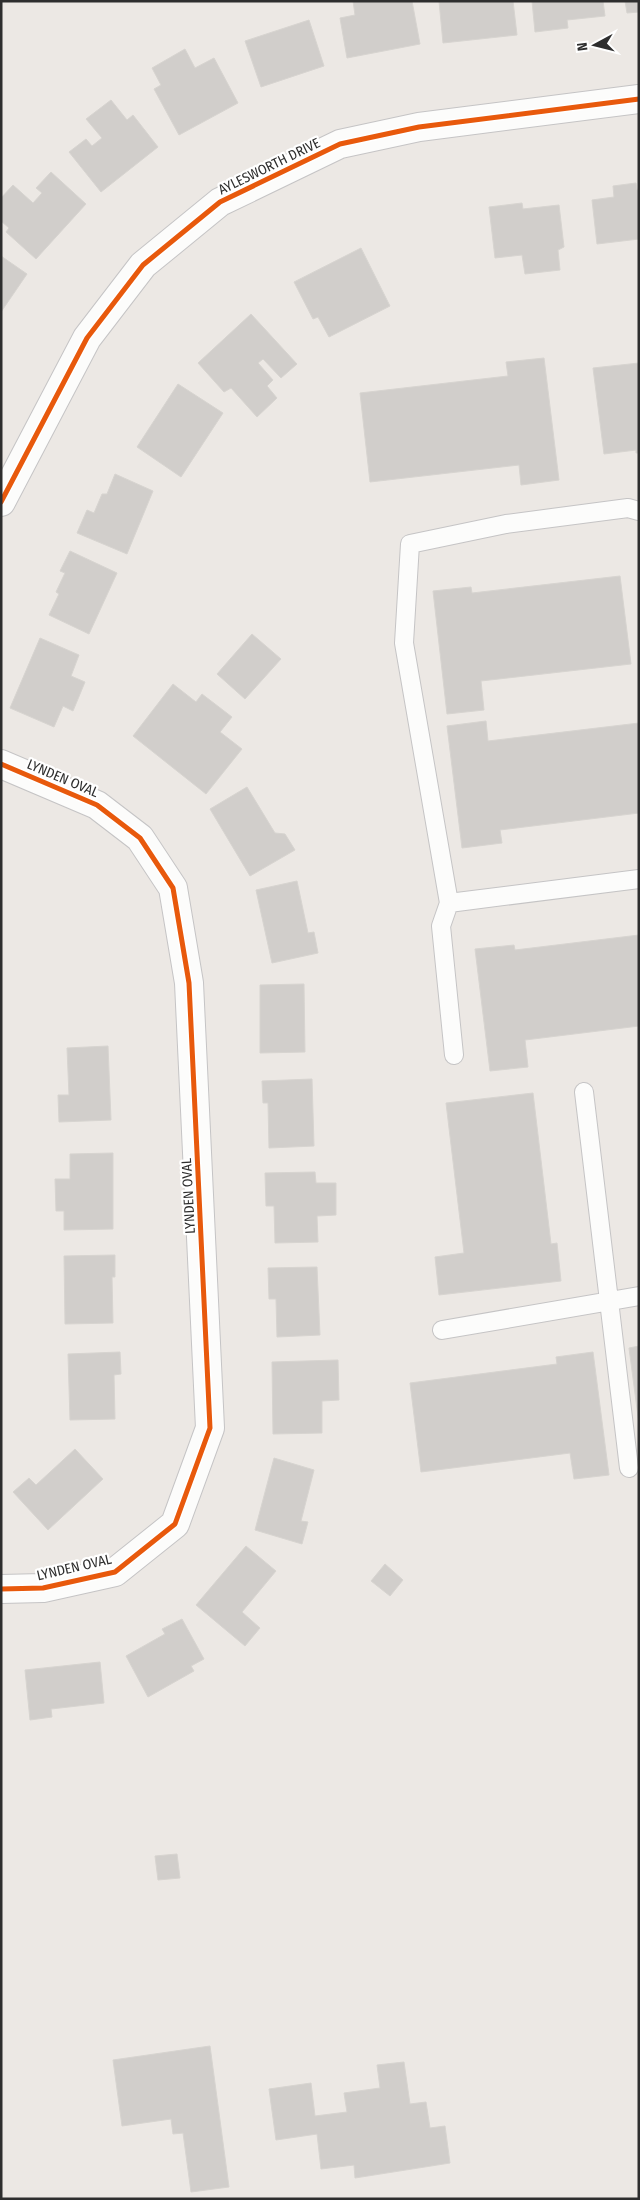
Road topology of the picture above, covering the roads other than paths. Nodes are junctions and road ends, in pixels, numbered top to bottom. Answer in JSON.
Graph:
{"nodes":[{"id":1,"x":639,"y":99,"type":"edge"},
{"id":2,"x":1,"y":502,"type":"edge"},
{"id":3,"x":639,"y":511,"type":"edge"},
{"id":4,"x":1,"y":764,"type":"edge"},
{"id":5,"x":639,"y":880,"type":"edge"},
{"id":6,"x":449,"y":903,"type":"junction"},
{"id":7,"x":454,"y":1055,"type":"dead end"},
{"id":8,"x":584,"y":1092,"type":"dead end"},
{"id":9,"x":639,"y":1296,"type":"edge"},
{"id":10,"x":609,"y":1301,"type":"junction"},
{"id":11,"x":442,"y":1330,"type":"dead end"},
{"id":12,"x":629,"y":1468,"type":"dead end"},
{"id":13,"x":1,"y":1589,"type":"edge"}],
"edges":[{"from":1,"to":2,"type":"street","name":"AYLESWORTH DRIVE"},
{"from":3,"to":6,"type":"lane"},
{"from":4,"to":13,"type":"street","name":"LYNDEN OVAL"},
{"from":5,"to":6,"type":"lane"},
{"from":6,"to":7,"type":"lane"},
{"from":8,"to":10,"type":"lane"},
{"from":9,"to":10,"type":"lane"},
{"from":10,"to":11,"type":"lane"},
{"from":10,"to":12,"type":"lane"}]}
